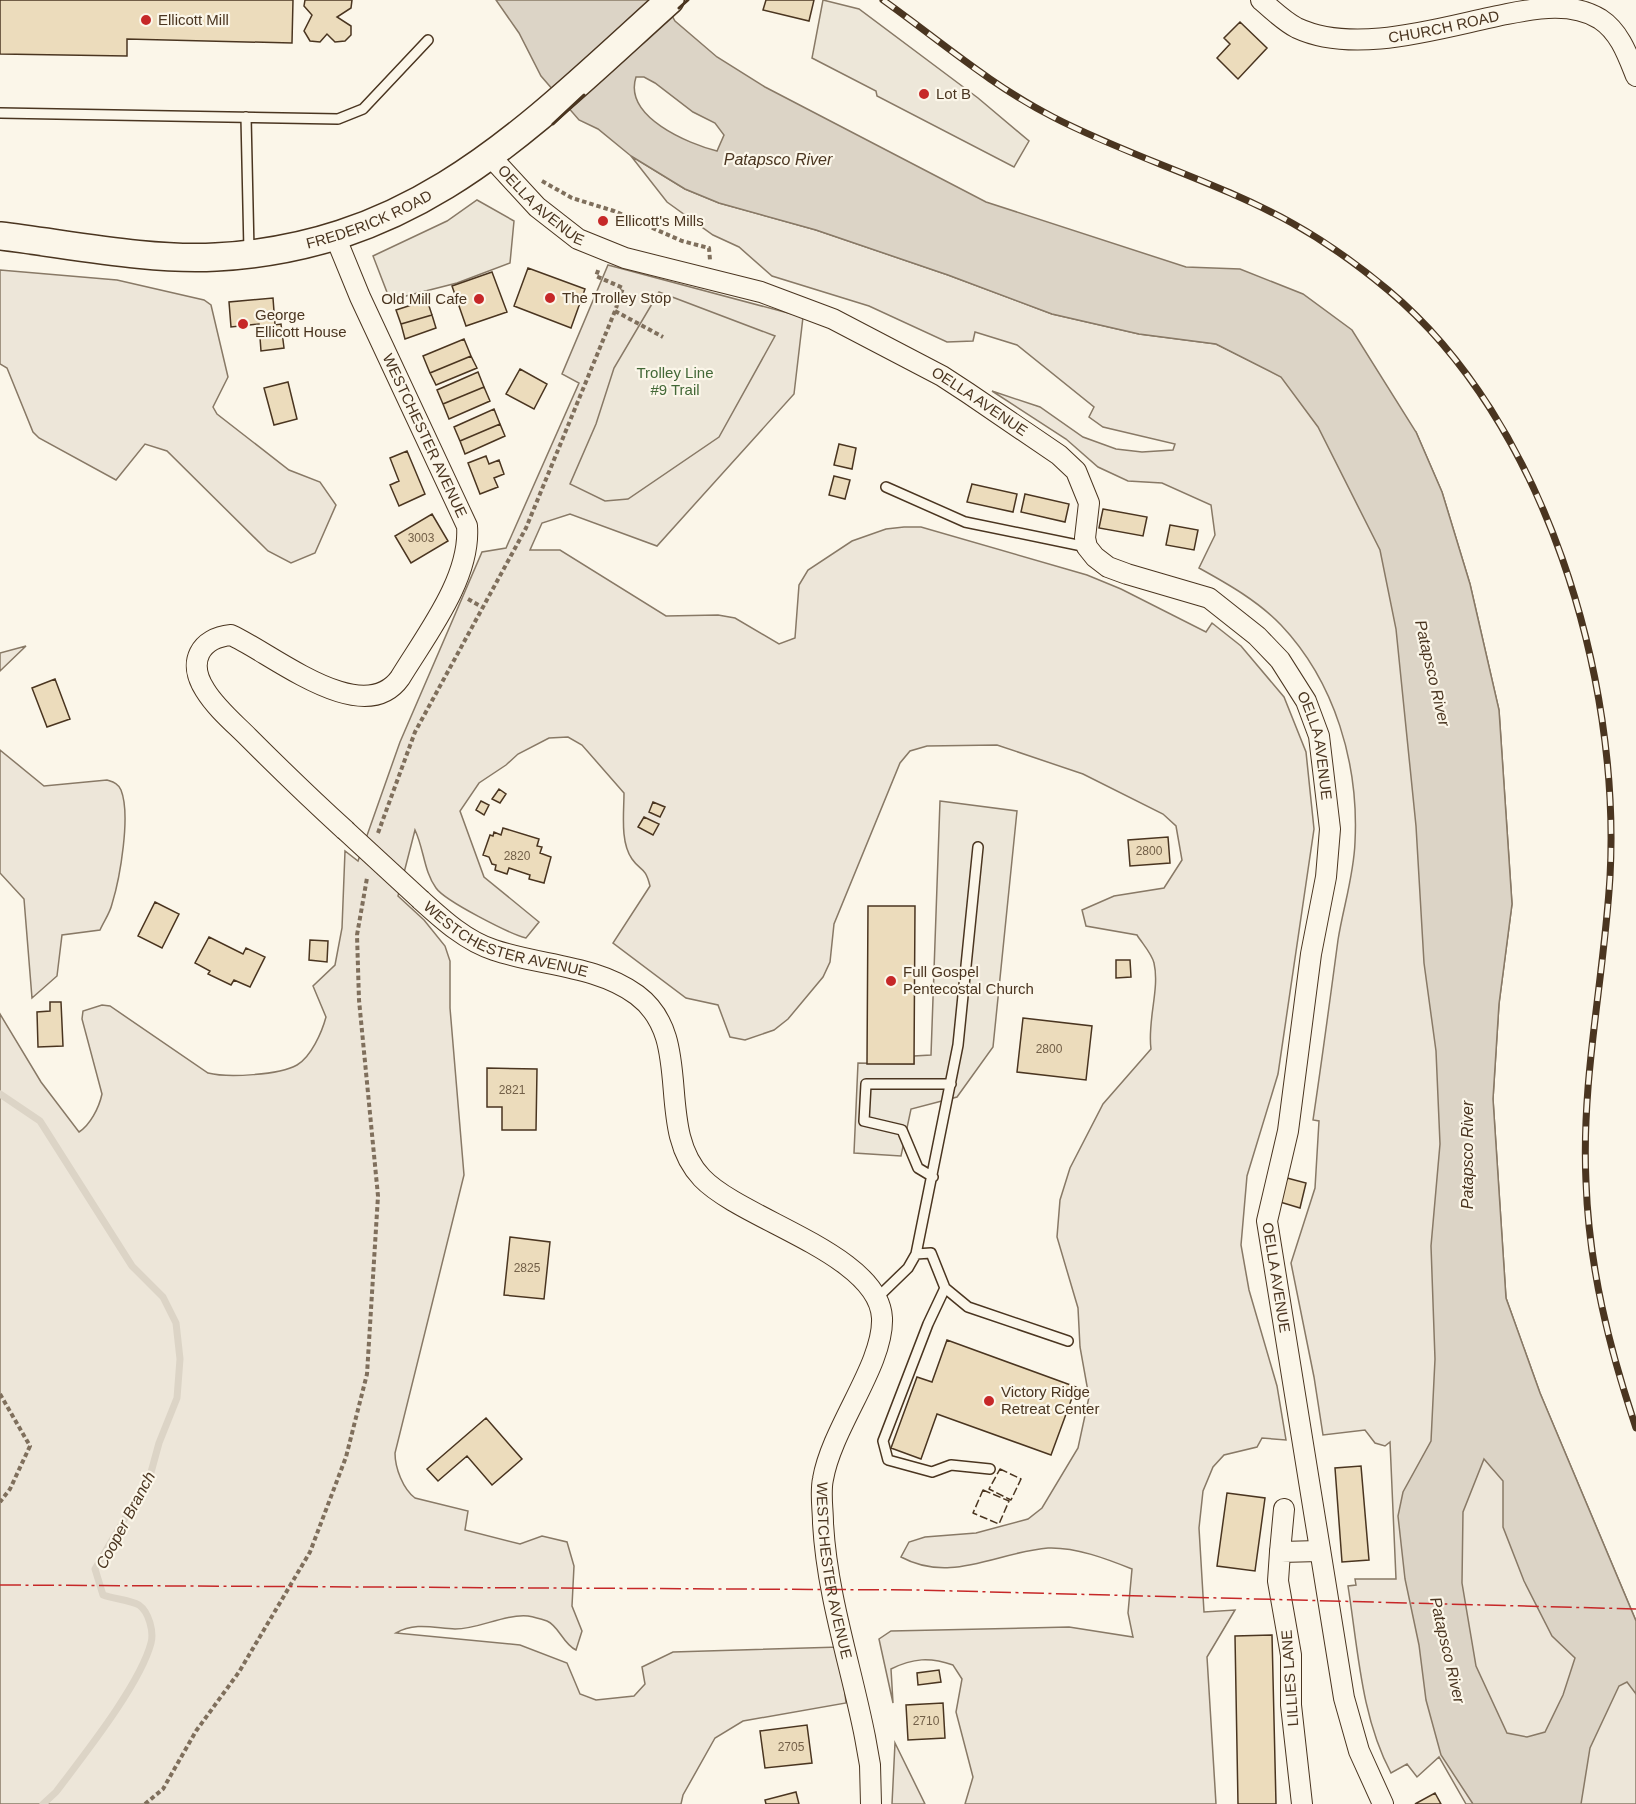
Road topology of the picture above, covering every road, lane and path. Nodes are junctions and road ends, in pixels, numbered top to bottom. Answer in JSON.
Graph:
{"nodes":[{"id":1,"x":670,"y":0,"type":"edge"},
{"id":2,"x":1261,"y":0,"type":"edge"},
{"id":3,"x":1575,"y":5,"type":"edge"},
{"id":4,"x":428,"y":40,"type":"dead end"},
{"id":5,"x":1636,"y":76,"type":"edge"},
{"id":6,"x":0,"y":113,"type":"edge"},
{"id":7,"x":246,"y":117,"type":"junction"},
{"id":8,"x":490,"y":157,"type":"junction"},
{"id":9,"x":535,"y":174,"type":"dead end"},
{"id":10,"x":0,"y":236,"type":"edge"},
{"id":11,"x":335,"y":236,"type":"junction"},
{"id":12,"x":249,"y":254,"type":"junction"},
{"id":13,"x":601,"y":264,"type":"dead end"},
{"id":14,"x":705,"y":278,"type":"junction"},
{"id":15,"x":615,"y":311,"type":"junction"},
{"id":16,"x":663,"y":337,"type":"dead end"},
{"id":17,"x":886,"y":487,"type":"dead end"},
{"id":18,"x":1087,"y":547,"type":"junction"},
{"id":19,"x":375,"y":841,"type":"dead end"},
{"id":20,"x":978,"y":847,"type":"dead end"},
{"id":21,"x":367,"y":876,"type":"dead end"},
{"id":22,"x":951,"y":1084,"type":"junction"},
{"id":23,"x":933,"y":1177,"type":"junction"},
{"id":24,"x":916,"y":1254,"type":"junction"},
{"id":25,"x":945,"y":1288,"type":"junction"},
{"id":26,"x":876,"y":1299,"type":"junction"},
{"id":27,"x":1068,"y":1341,"type":"dead end"},
{"id":28,"x":0,"y":1394,"type":"edge"},
{"id":29,"x":990,"y":1469,"type":"dead end"},
{"id":30,"x":0,"y":1502,"type":"edge"},
{"id":31,"x":1284,"y":1509,"type":"dead end"},
{"id":32,"x":1320,"y":1551,"type":"junction"},
{"id":33,"x":1280,"y":1552,"type":"junction"},
{"id":34,"x":145,"y":1804,"type":"edge"},
{"id":35,"x":871,"y":1804,"type":"edge"},
{"id":36,"x":1302,"y":1804,"type":"edge"},
{"id":37,"x":1383,"y":1804,"type":"edge"}],
"edges":[{"from":1,"to":8,"type":"main road","name":"FREDERICK ROAD"},
{"from":2,"to":3,"type":"street","name":"CHURCH ROAD"},
{"from":3,"to":5,"type":"street","name":"CHURCH ROAD"},
{"from":4,"to":7,"type":"lane"},
{"from":6,"to":7,"type":"lane"},
{"from":7,"to":12,"type":"lane"},
{"from":8,"to":11,"type":"main road","name":"FREDERICK ROAD"},
{"from":8,"to":14,"type":"street","name":"OELLA AVENUE"},
{"from":9,"to":14,"type":"path"},
{"from":10,"to":12,"type":"main road","name":"FREDERICK ROAD"},
{"from":11,"to":12,"type":"main road","name":"FREDERICK ROAD"},
{"from":11,"to":26,"type":"street","name":"WESTCHESTER AVENUE","bridge":true},
{"from":13,"to":15,"type":"path"},
{"from":14,"to":18,"type":"street","name":"OELLA AVENUE"},
{"from":15,"to":16,"type":"path"},
{"from":15,"to":19,"type":"path"},
{"from":17,"to":18,"type":"lane"},
{"from":18,"to":32,"type":"street","name":"OELLA AVENUE"},
{"from":20,"to":22,"type":"lane"},
{"from":21,"to":34,"type":"path"},
{"from":22,"to":23,"type":"lane"},
{"from":22,"to":23,"type":"lane"},
{"from":23,"to":24,"type":"lane"},
{"from":24,"to":25,"type":"lane"},
{"from":24,"to":26,"type":"lane"},
{"from":25,"to":27,"type":"lane"},
{"from":25,"to":29,"type":"lane"},
{"from":26,"to":35,"type":"street","name":"WESTCHESTER AVENUE"},
{"from":28,"to":30,"type":"path"},
{"from":31,"to":33,"type":"street","name":"LILLIES LANE"},
{"from":32,"to":33,"type":"street"},
{"from":32,"to":37,"type":"street","name":"OELLA AVENUE"},
{"from":33,"to":36,"type":"street","name":"LILLIES LANE"}]}
